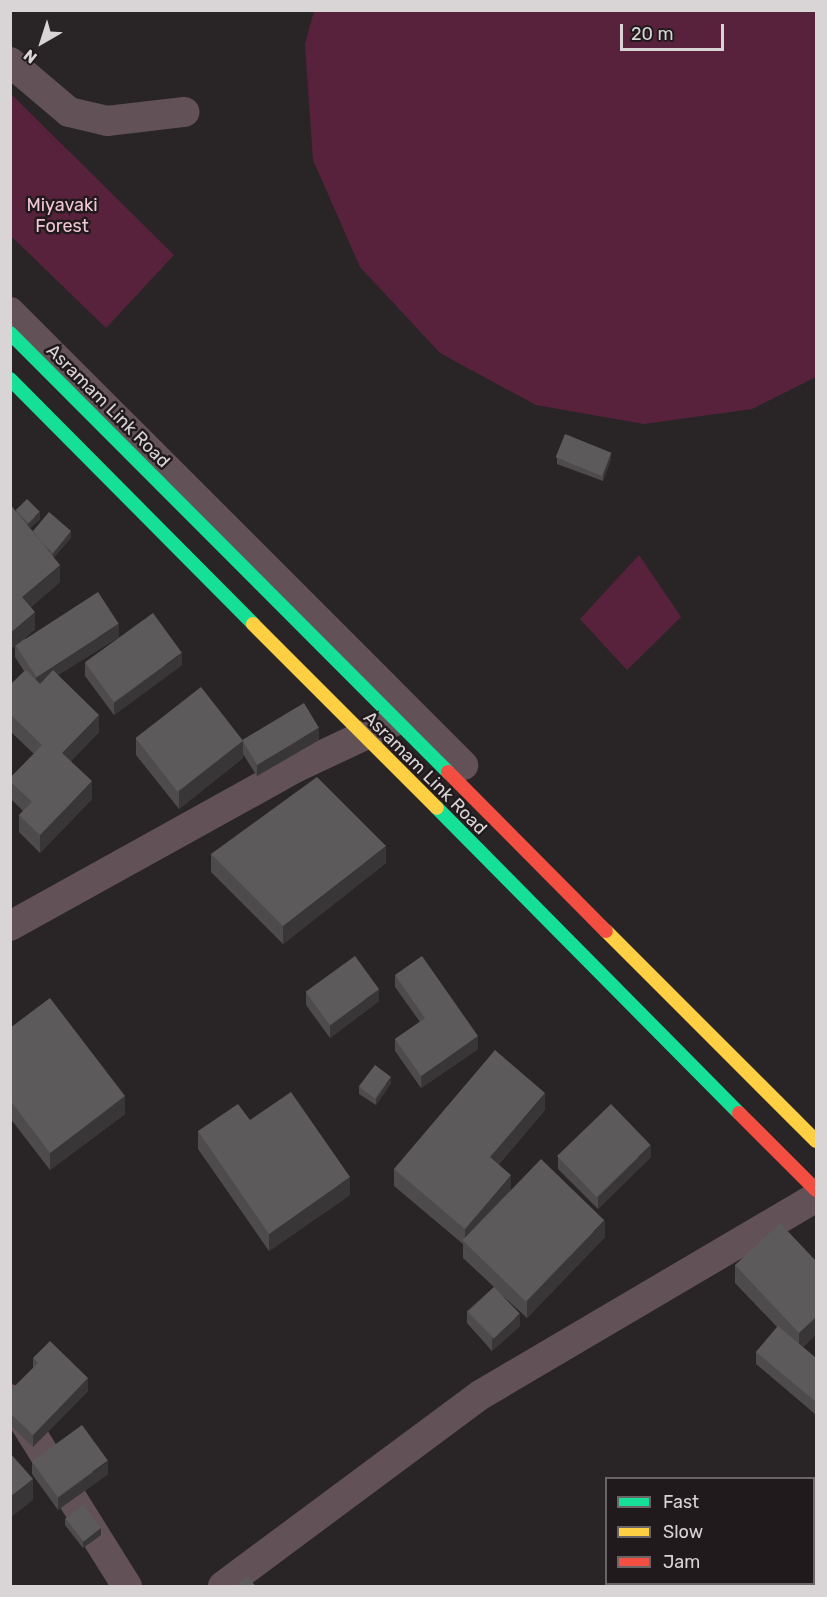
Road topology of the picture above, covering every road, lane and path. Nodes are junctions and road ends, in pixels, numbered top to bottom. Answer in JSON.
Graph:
{"nodes":[{"id":1,"x":10,"y":62,"type":"edge"},
{"id":2,"x":184,"y":112,"type":"dead end"},
{"id":3,"x":10,"y":312,"type":"edge"},
{"id":4,"x":10,"y":333,"type":"edge"},
{"id":5,"x":10,"y":379,"type":"edge"},
{"id":6,"x":397,"y":720,"type":"junction"},
{"id":7,"x":364,"y":738,"type":"junction"},
{"id":8,"x":10,"y":926,"type":"edge"},
{"id":9,"x":816,"y":1128,"type":"edge"},
{"id":10,"x":816,"y":1141,"type":"edge"},
{"id":11,"x":816,"y":1190,"type":"edge"},
{"id":12,"x":816,"y":1197,"type":"edge"},
{"id":13,"x":10,"y":1399,"type":"edge"},
{"id":14,"x":127,"y":1587,"type":"edge"},
{"id":15,"x":223,"y":1587,"type":"edge"}],
"edges":[{"from":1,"to":2,"type":"street"},
{"from":3,"to":9,"type":"street"},
{"from":4,"to":6,"type":"main road","name":"Asramam Link Road"},
{"from":5,"to":7,"type":"main road","name":"Asramam Link Road"},
{"from":6,"to":7,"type":"street"},
{"from":6,"to":10,"type":"main road","name":"Asramam Link Road"},
{"from":7,"to":8,"type":"street"},
{"from":7,"to":11,"type":"main road","name":"Asramam Link Road"},
{"from":12,"to":15,"type":"street"},
{"from":13,"to":14,"type":"street"}]}
